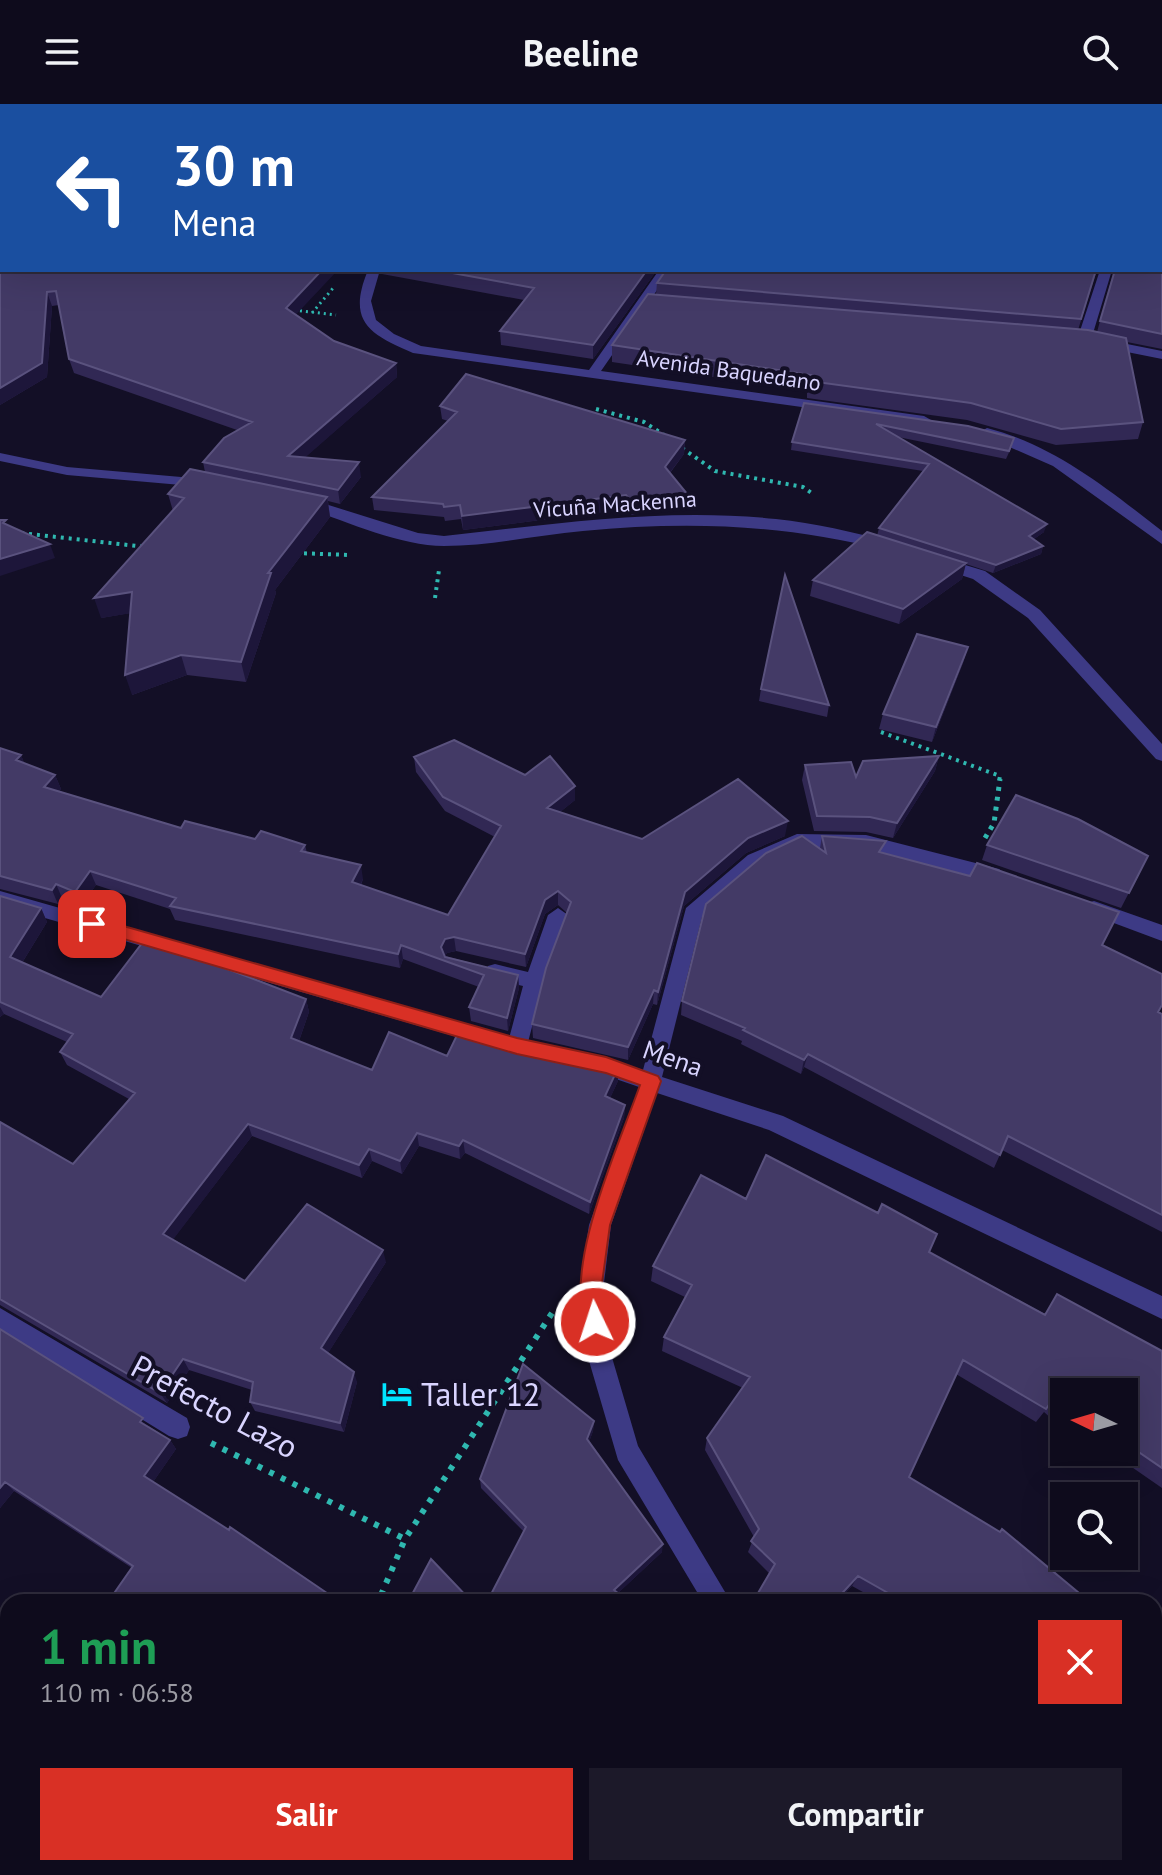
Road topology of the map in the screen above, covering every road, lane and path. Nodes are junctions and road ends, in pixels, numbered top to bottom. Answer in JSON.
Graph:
{"nodes":[{"id":1,"x":373,"y":272,"type":"edge"},
{"id":2,"x":663,"y":272,"type":"edge"},
{"id":3,"x":1105,"y":272,"type":"edge"},
{"id":4,"x":339,"y":281,"type":"dead end"},
{"id":5,"x":640,"y":303,"type":"junction"},
{"id":6,"x":656,"y":304,"type":"edge"},
{"id":7,"x":281,"y":306,"type":"edge"},
{"id":8,"x":1068,"y":338,"type":"edge"},
{"id":9,"x":1084,"y":340,"type":"junction"},
{"id":10,"x":1162,"y":355,"type":"edge"},
{"id":11,"x":594,"y":372,"type":"junction"},
{"id":12,"x":588,"y":407,"type":"edge"},
{"id":13,"x":939,"y":423,"type":"edge"},
{"id":14,"x":967,"y":427,"type":"edge"},
{"id":15,"x":668,"y":438,"type":"edge"},
{"id":16,"x":679,"y":446,"type":"edge"},
{"id":17,"x":0,"y":457,"type":"edge"},
{"id":18,"x":225,"y":487,"type":"edge"},
{"id":19,"x":815,"y":496,"type":"dead end"},
{"id":20,"x":280,"y":498,"type":"edge"},
{"id":21,"x":386,"y":528,"type":"junction"},
{"id":22,"x":14,"y":532,"type":"edge"},
{"id":23,"x":1162,"y":539,"type":"edge"},
{"id":24,"x":161,"y":547,"type":"edge"},
{"id":25,"x":287,"y":552,"type":"edge"},
{"id":26,"x":881,"y":732,"type":"edge"},
{"id":27,"x":1162,"y":755,"type":"edge"},
{"id":28,"x":969,"y":866,"type":"junction"},
{"id":29,"x":1013,"y":880,"type":"edge"},
{"id":30,"x":0,"y":898,"type":"edge"},
{"id":31,"x":1070,"y":899,"type":"edge"},
{"id":32,"x":558,"y":915,"type":"edge"},
{"id":33,"x":1162,"y":933,"type":"edge"},
{"id":34,"x":468,"y":966,"type":"edge"},
{"id":35,"x":534,"y":981,"type":"junction"},
{"id":36,"x":576,"y":1059,"type":"edge"},
{"id":37,"x":651,"y":1081,"type":"junction"},
{"id":38,"x":594,"y":1268,"type":"junction"},
{"id":39,"x":1162,"y":1308,"type":"edge"},
{"id":40,"x":0,"y":1319,"type":"edge"},
{"id":41,"x":178,"y":1427,"type":"joint"},
{"id":42,"x":405,"y":1539,"type":"junction"},
{"id":43,"x":381,"y":1594,"type":"edge"},
{"id":44,"x":713,"y":1594,"type":"edge"}],
"edges":[{"from":1,"to":11,"type":"street","name":"Avenida Baquedano"},
{"from":2,"to":5,"type":"street"},
{"from":3,"to":9,"type":"street"},
{"from":4,"to":7,"type":"path"},
{"from":5,"to":6,"type":"street"},
{"from":5,"to":11,"type":"street"},
{"from":8,"to":9,"type":"street"},
{"from":9,"to":10,"type":"street"},
{"from":11,"to":13,"type":"street","name":"Avenida Baquedano"},
{"from":12,"to":15,"type":"path"},
{"from":14,"to":23,"type":"street"},
{"from":16,"to":19,"type":"path"},
{"from":17,"to":18,"type":"street"},
{"from":20,"to":21,"type":"street","name":"Vicuña Mackenna"},
{"from":21,"to":25,"type":"path"},
{"from":21,"to":27,"type":"street","name":"Vicuña Mackenna"},
{"from":22,"to":24,"type":"path"},
{"from":26,"to":28,"type":"path"},
{"from":28,"to":29,"type":"street"},
{"from":28,"to":37,"type":"street"},
{"from":30,"to":35,"type":"street"},
{"from":31,"to":33,"type":"street"},
{"from":32,"to":35,"type":"street"},
{"from":34,"to":35,"type":"street"},
{"from":36,"to":37,"type":"street","name":"Mena"},
{"from":37,"to":38,"type":"street"},
{"from":37,"to":39,"type":"street","name":"Mena"},
{"from":38,"to":42,"type":"path"},
{"from":38,"to":44,"type":"street"},
{"from":40,"to":41,"type":"street","name":"Prefecto Lazo"},
{"from":41,"to":42,"type":"path","name":"Prefecto Lazo"},
{"from":42,"to":43,"type":"path"}]}
